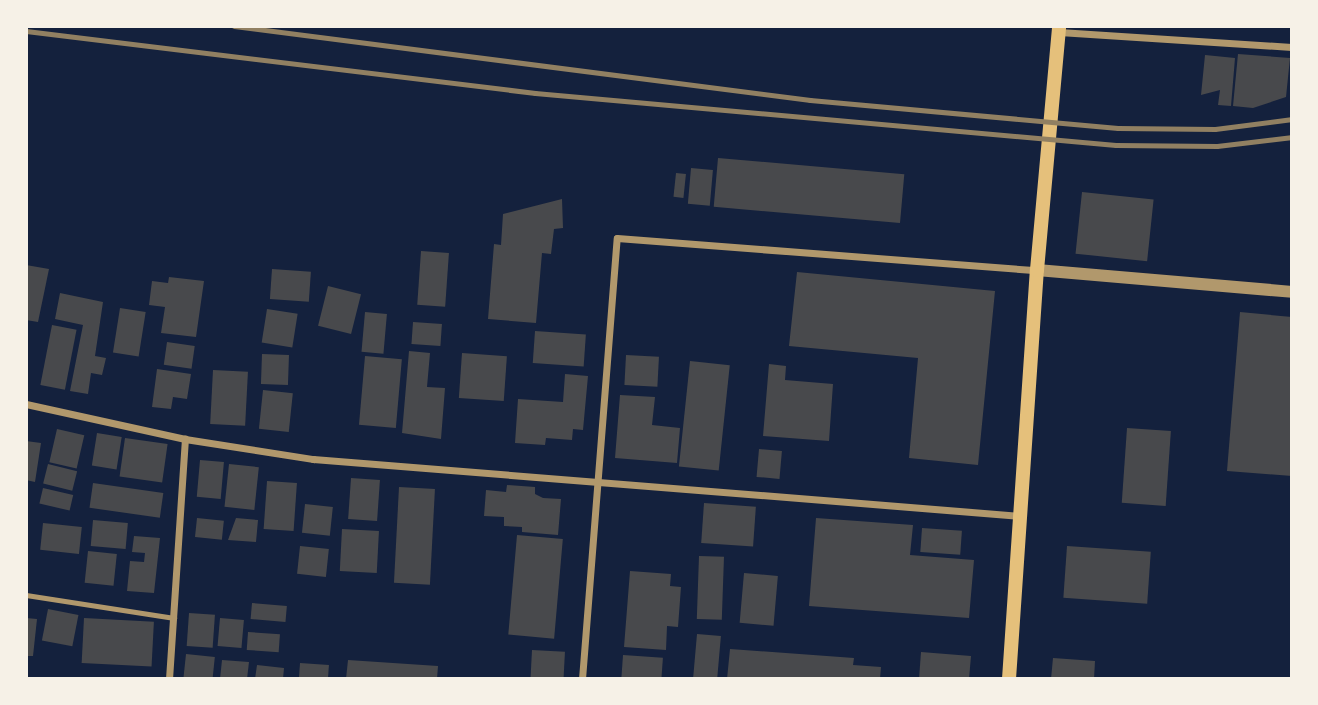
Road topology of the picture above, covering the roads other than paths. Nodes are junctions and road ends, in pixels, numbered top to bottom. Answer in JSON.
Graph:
{"nodes":[{"id":1,"x":1059,"y":29,"type":"edge"},
{"id":2,"x":1292,"y":47,"type":"edge"},
{"id":3,"x":1037,"y":270,"type":"junction"},
{"id":4,"x":1292,"y":292,"type":"edge"},
{"id":5,"x":26,"y":404,"type":"edge"},
{"id":6,"x":186,"y":439,"type":"junction"},
{"id":7,"x":595,"y":482,"type":"junction"},
{"id":8,"x":1022,"y":516,"type":"junction"},
{"id":9,"x":26,"y":595,"type":"edge"},
{"id":10,"x":174,"y":618,"type":"junction"},
{"id":11,"x":169,"y":679,"type":"edge"},
{"id":12,"x":582,"y":679,"type":"edge"},
{"id":13,"x":1009,"y":679,"type":"edge"}],
"edges":[{"from":1,"to":2,"type":"street"},
{"from":1,"to":3,"type":"main road"},
{"from":3,"to":4,"type":"street"},
{"from":3,"to":7,"type":"street"},
{"from":3,"to":8,"type":"main road"},
{"from":5,"to":6,"type":"street"},
{"from":6,"to":7,"type":"street"},
{"from":6,"to":10,"type":"street"},
{"from":7,"to":8,"type":"street"},
{"from":7,"to":12,"type":"street"},
{"from":8,"to":13,"type":"main road"},
{"from":9,"to":10,"type":"lane"},
{"from":10,"to":11,"type":"street"}]}
